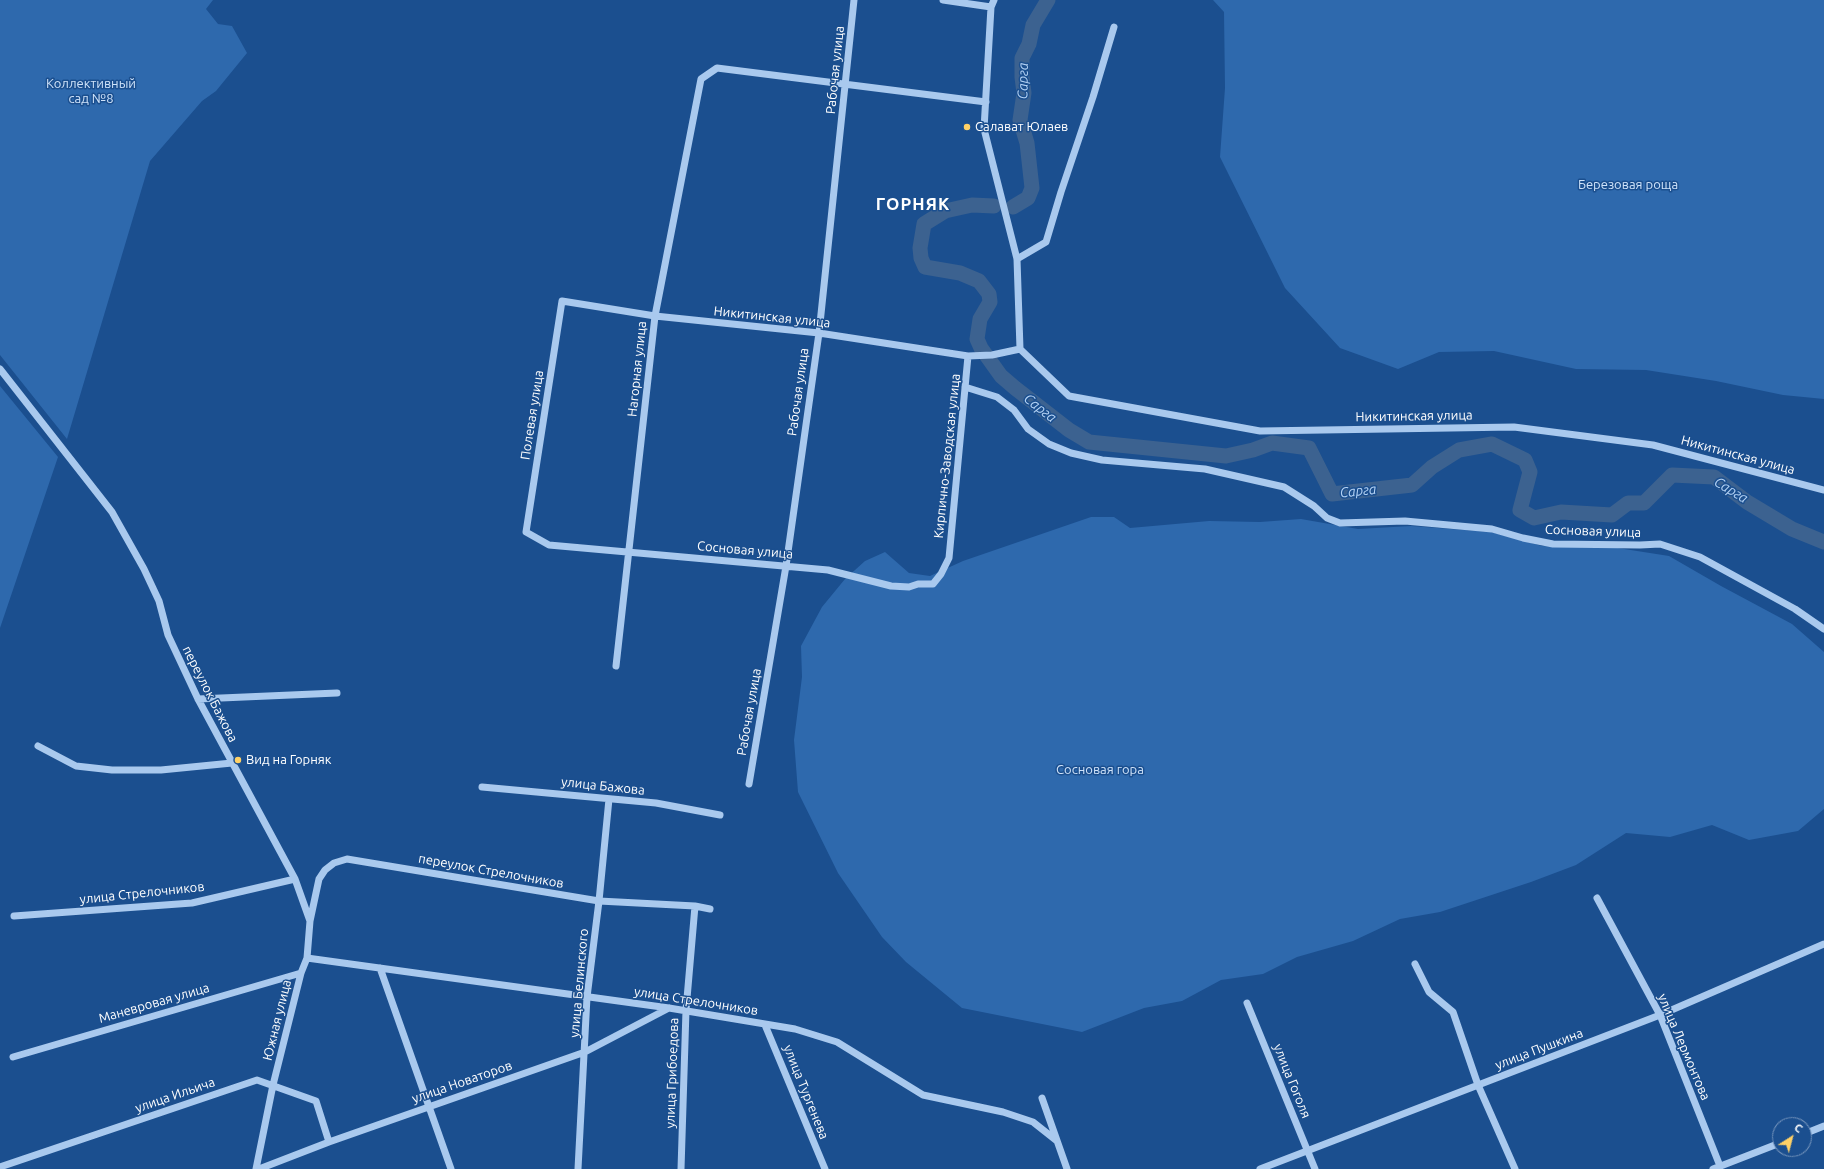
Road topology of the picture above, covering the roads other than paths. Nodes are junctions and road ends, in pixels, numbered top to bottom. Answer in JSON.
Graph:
{"nodes":[{"id":1,"x":854,"y":0,"type":"edge"},
{"id":2,"x":943,"y":0,"type":"edge"},
{"id":3,"x":993,"y":3,"type":"edge"},
{"id":4,"x":1114,"y":27,"type":"dead end"},
{"id":5,"x":845,"y":84,"type":"junction"},
{"id":6,"x":986,"y":102,"type":"junction"},
{"id":7,"x":1017,"y":259,"type":"junction"},
{"id":8,"x":562,"y":301,"type":"joint"},
{"id":9,"x":655,"y":316,"type":"junction"},
{"id":10,"x":819,"y":334,"type":"junction"},
{"id":11,"x":1020,"y":349,"type":"junction"},
{"id":12,"x":968,"y":356,"type":"junction"},
{"id":13,"x":0,"y":369,"type":"edge"},
{"id":14,"x":965,"y":387,"type":"junction"},
{"id":15,"x":1824,"y":490,"type":"edge"},
{"id":16,"x":526,"y":532,"type":"joint"},
{"id":17,"x":628,"y":552,"type":"junction"},
{"id":18,"x":949,"y":558,"type":"joint"},
{"id":19,"x":786,"y":566,"type":"junction"},
{"id":20,"x":1824,"y":629,"type":"edge"},
{"id":21,"x":616,"y":666,"type":"dead end"},
{"id":22,"x":337,"y":693,"type":"dead end"},
{"id":23,"x":198,"y":699,"type":"junction"},
{"id":24,"x":38,"y":746,"type":"dead end"},
{"id":25,"x":232,"y":763,"type":"junction"},
{"id":26,"x":749,"y":784,"type":"dead end"},
{"id":27,"x":482,"y":786,"type":"dead end"},
{"id":28,"x":609,"y":799,"type":"junction"},
{"id":29,"x":720,"y":815,"type":"dead end"},
{"id":30,"x":295,"y":879,"type":"junction"},
{"id":31,"x":1597,"y":898,"type":"dead end"},
{"id":32,"x":599,"y":901,"type":"junction"},
{"id":33,"x":695,"y":906,"type":"junction"},
{"id":34,"x":710,"y":909,"type":"dead end"},
{"id":35,"x":14,"y":916,"type":"dead end"},
{"id":36,"x":310,"y":921,"type":"junction"},
{"id":37,"x":1824,"y":944,"type":"edge"},
{"id":38,"x":307,"y":958,"type":"junction"},
{"id":39,"x":1415,"y":964,"type":"dead end"},
{"id":40,"x":380,"y":968,"type":"junction"},
{"id":41,"x":301,"y":973,"type":"junction"},
{"id":42,"x":587,"y":997,"type":"junction"},
{"id":43,"x":1247,"y":1003,"type":"dead end"},
{"id":44,"x":669,"y":1008,"type":"junction"},
{"id":45,"x":686,"y":1010,"type":"junction"},
{"id":46,"x":1660,"y":1015,"type":"junction"},
{"id":47,"x":765,"y":1025,"type":"junction"},
{"id":48,"x":585,"y":1052,"type":"junction"},
{"id":49,"x":13,"y":1057,"type":"dead end"},
{"id":50,"x":273,"y":1085,"type":"junction"},
{"id":51,"x":1478,"y":1085,"type":"junction"},
{"id":52,"x":1042,"y":1098,"type":"dead end"},
{"id":53,"x":428,"y":1107,"type":"junction"},
{"id":54,"x":1824,"y":1126,"type":"edge"},
{"id":55,"x":1812,"y":1131,"type":"edge"},
{"id":56,"x":1057,"y":1141,"type":"junction"},
{"id":57,"x":329,"y":1142,"type":"junction"},
{"id":58,"x":1772,"y":1146,"type":"edge"},
{"id":59,"x":1308,"y":1150,"type":"junction"},
{"id":60,"x":0,"y":1167,"type":"edge"},
{"id":61,"x":1716,"y":1168,"type":"edge"},
{"id":62,"x":258,"y":1169,"type":"edge"},
{"id":63,"x":451,"y":1169,"type":"edge"},
{"id":64,"x":578,"y":1169,"type":"edge"},
{"id":65,"x":681,"y":1169,"type":"edge"},
{"id":66,"x":825,"y":1169,"type":"edge"},
{"id":67,"x":1067,"y":1169,"type":"edge"},
{"id":68,"x":1260,"y":1169,"type":"edge"},
{"id":69,"x":1315,"y":1169,"type":"edge"},
{"id":70,"x":1515,"y":1169,"type":"edge"}],
"edges":[{"from":1,"to":5,"type":"street","name":"Рабочая улица"},
{"from":2,"to":3,"type":"street"},
{"from":3,"to":6,"type":"street"},
{"from":4,"to":7,"type":"street"},
{"from":5,"to":6,"type":"street"},
{"from":5,"to":9,"type":"street","name":"Нагорная улица"},
{"from":5,"to":10,"type":"street","name":"Рабочая улица"},
{"from":6,"to":7,"type":"street"},
{"from":7,"to":11,"type":"street"},
{"from":8,"to":9,"type":"street","name":"Никитинская улица"},
{"from":8,"to":16,"type":"street","name":"Полевая улица"},
{"from":9,"to":10,"type":"street","name":"Никитинская улица"},
{"from":9,"to":17,"type":"street","name":"Нагорная улица"},
{"from":10,"to":12,"type":"street","name":"Никитинская улица"},
{"from":10,"to":19,"type":"street","name":"Рабочая улица"},
{"from":11,"to":12,"type":"street","name":"Никитинская улица"},
{"from":11,"to":15,"type":"street","name":"Никитинская улица"},
{"from":12,"to":14,"type":"street","name":"Кирпично-Заводская улица"},
{"from":13,"to":23,"type":"street","name":"переулок Бажова"},
{"from":14,"to":18,"type":"street","name":"Кирпично-Заводская улица"},
{"from":14,"to":20,"type":"street","name":"Сосновая улица"},
{"from":16,"to":17,"type":"street","name":"Сосновая улица"},
{"from":17,"to":19,"type":"street","name":"Сосновая улица"},
{"from":17,"to":21,"type":"street","name":"Нагорная улица"},
{"from":18,"to":19,"type":"street","name":"Сосновая улица"},
{"from":19,"to":26,"type":"street","name":"Рабочая улица"},
{"from":22,"to":23,"type":"street"},
{"from":23,"to":25,"type":"street","name":"переулок Бажова"},
{"from":24,"to":25,"type":"street","name":"переулок Бажова"},
{"from":25,"to":30,"type":"street","name":"Южная улица"},
{"from":27,"to":28,"type":"street","name":"улица Бажова"},
{"from":28,"to":29,"type":"street","name":"улица Бажова"},
{"from":28,"to":32,"type":"street","name":"улица Белинского"},
{"from":30,"to":35,"type":"street","name":"улица Стрелочников"},
{"from":30,"to":36,"type":"street","name":"Южная улица"},
{"from":31,"to":46,"type":"street","name":"улица Лермонтова"},
{"from":32,"to":33,"type":"street","name":"переулок Стрелочников"},
{"from":32,"to":36,"type":"street","name":"переулок Стрелочников"},
{"from":32,"to":42,"type":"street","name":"улица Белинского"},
{"from":33,"to":34,"type":"street","name":"переулок Стрелочников"},
{"from":33,"to":45,"type":"street","name":"улица Грибоедова"},
{"from":36,"to":38,"type":"street","name":"Южная улица"},
{"from":37,"to":46,"type":"street","name":"улица Пушкина"},
{"from":38,"to":40,"type":"street","name":"улица Стрелочников"},
{"from":38,"to":41,"type":"street","name":"Южная улица"},
{"from":39,"to":51,"type":"street"},
{"from":40,"to":42,"type":"street","name":"улица Стрелочников"},
{"from":40,"to":53,"type":"street"},
{"from":41,"to":49,"type":"street","name":"Маневровая улица"},
{"from":41,"to":50,"type":"street","name":"Южная улица"},
{"from":42,"to":44,"type":"street","name":"улица Стрелочников"},
{"from":42,"to":48,"type":"street","name":"улица Белинского"},
{"from":43,"to":59,"type":"street","name":"улица Гоголя"},
{"from":44,"to":45,"type":"street","name":"улица Стрелочников"},
{"from":44,"to":48,"type":"street","name":"улица Новаторов"},
{"from":45,"to":47,"type":"street","name":"улица Стрелочников"},
{"from":45,"to":65,"type":"street","name":"улица Грибоедова"},
{"from":46,"to":51,"type":"street","name":"улица Пушкина"},
{"from":46,"to":61,"type":"street","name":"улица Лермонтова"},
{"from":47,"to":56,"type":"street","name":"улица Стрелочников"},
{"from":47,"to":66,"type":"street","name":"улица Тургенева"},
{"from":48,"to":53,"type":"street","name":"улица Новаторов"},
{"from":48,"to":64,"type":"street","name":"улица Белинского"},
{"from":50,"to":57,"type":"street","name":"улица Ильича"},
{"from":50,"to":60,"type":"street","name":"улица Ильича"},
{"from":50,"to":62,"type":"street","name":"Южная улица"},
{"from":51,"to":59,"type":"street","name":"улица Пушкина"},
{"from":51,"to":70,"type":"street"},
{"from":52,"to":56,"type":"street"},
{"from":53,"to":57,"type":"street","name":"улица Новаторов"},
{"from":53,"to":63,"type":"street"},
{"from":54,"to":55,"type":"street"},
{"from":56,"to":67,"type":"street"},
{"from":57,"to":62,"type":"street","name":"улица Новаторов"},
{"from":58,"to":61,"type":"street"},
{"from":59,"to":68,"type":"street","name":"улица Пушкина"},
{"from":59,"to":69,"type":"street","name":"улица Гоголя"}]}
